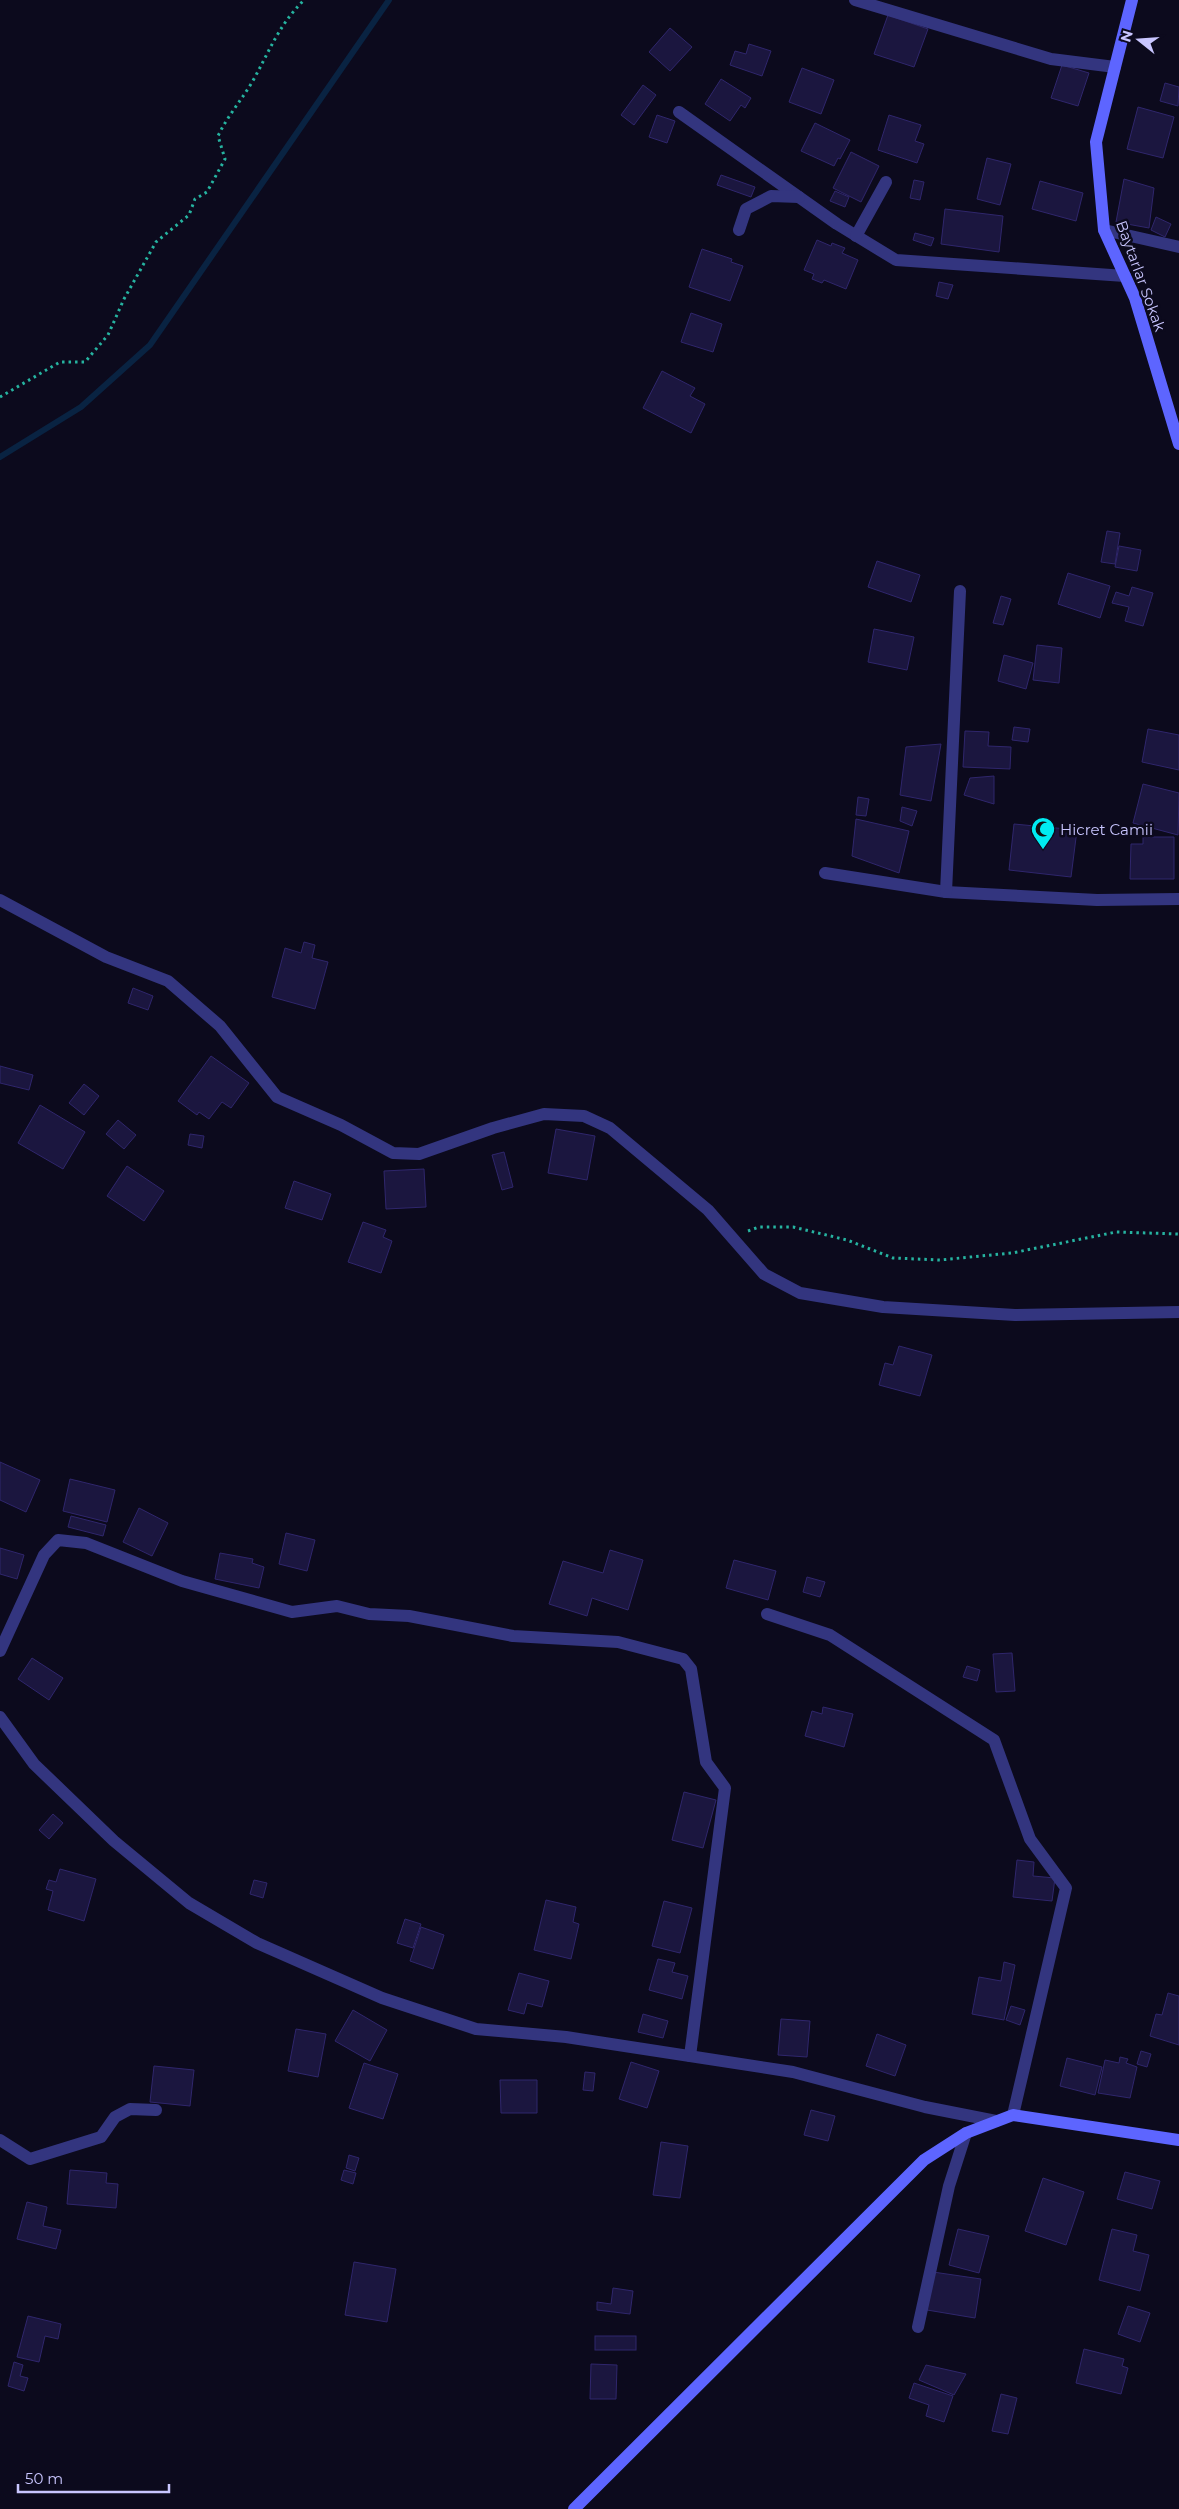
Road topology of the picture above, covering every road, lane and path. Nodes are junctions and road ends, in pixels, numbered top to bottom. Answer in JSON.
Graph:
{"nodes":[{"id":1,"x":304,"y":0,"type":"edge"},
{"id":2,"x":855,"y":0,"type":"edge"},
{"id":3,"x":1132,"y":0,"type":"edge"},
{"id":4,"x":1115,"y":67,"type":"junction"},
{"id":5,"x":679,"y":112,"type":"dead end"},
{"id":6,"x":886,"y":182,"type":"dead end"},
{"id":7,"x":799,"y":197,"type":"junction"},
{"id":8,"x":738,"y":230,"type":"dead end"},
{"id":9,"x":1104,"y":230,"type":"junction"},
{"id":10,"x":856,"y":236,"type":"junction"},
{"id":11,"x":1179,"y":247,"type":"edge"},
{"id":12,"x":1125,"y":276,"type":"junction"},
{"id":13,"x":0,"y":397,"type":"edge"},
{"id":14,"x":1179,"y":444,"type":"edge"},
{"id":15,"x":960,"y":591,"type":"dead end"},
{"id":16,"x":825,"y":873,"type":"dead end"},
{"id":17,"x":946,"y":892,"type":"junction"},
{"id":18,"x":1179,"y":899,"type":"edge"},
{"id":19,"x":0,"y":900,"type":"edge"},
{"id":20,"x":1179,"y":1234,"type":"edge"},
{"id":21,"x":731,"y":1237,"type":"junction"},
{"id":22,"x":1179,"y":1312,"type":"edge"},
{"id":23,"x":767,"y":1614,"type":"dead end"},
{"id":24,"x":0,"y":1652,"type":"edge"},
{"id":25,"x":0,"y":1717,"type":"edge"},
{"id":26,"x":690,"y":2056,"type":"junction"},
{"id":27,"x":156,"y":2110,"type":"dead end"},
{"id":28,"x":1013,"y":2115,"type":"junction"},
{"id":29,"x":996,"y":2122,"type":"junction"},
{"id":30,"x":966,"y":2133,"type":"junction"},
{"id":31,"x":0,"y":2140,"type":"edge"},
{"id":32,"x":1179,"y":2140,"type":"edge"},
{"id":33,"x":918,"y":2327,"type":"dead end"},
{"id":34,"x":574,"y":2509,"type":"edge"}],
"edges":[{"from":1,"to":13,"type":"path"},
{"from":2,"to":4,"type":"street"},
{"from":3,"to":4,"type":"main road","name":"Baytarlar Sokak"},
{"from":4,"to":9,"type":"main road","name":"Baytarlar Sokak"},
{"from":5,"to":7,"type":"street"},
{"from":6,"to":10,"type":"street"},
{"from":7,"to":8,"type":"street"},
{"from":7,"to":10,"type":"street"},
{"from":9,"to":11,"type":"street"},
{"from":9,"to":12,"type":"main road","name":"Baytarlar Sokak"},
{"from":10,"to":12,"type":"street"},
{"from":12,"to":14,"type":"main road","name":"Baytarlar Sokak"},
{"from":15,"to":17,"type":"street"},
{"from":16,"to":17,"type":"street"},
{"from":17,"to":18,"type":"street"},
{"from":19,"to":21,"type":"street"},
{"from":20,"to":21,"type":"path"},
{"from":21,"to":22,"type":"street"},
{"from":23,"to":28,"type":"street"},
{"from":24,"to":26,"type":"street"},
{"from":25,"to":26,"type":"street"},
{"from":26,"to":29,"type":"street"},
{"from":27,"to":31,"type":"street"},
{"from":28,"to":29,"type":"main road"},
{"from":28,"to":32,"type":"main road"},
{"from":29,"to":30,"type":"main road"},
{"from":30,"to":33,"type":"street"},
{"from":30,"to":34,"type":"main road"}]}
